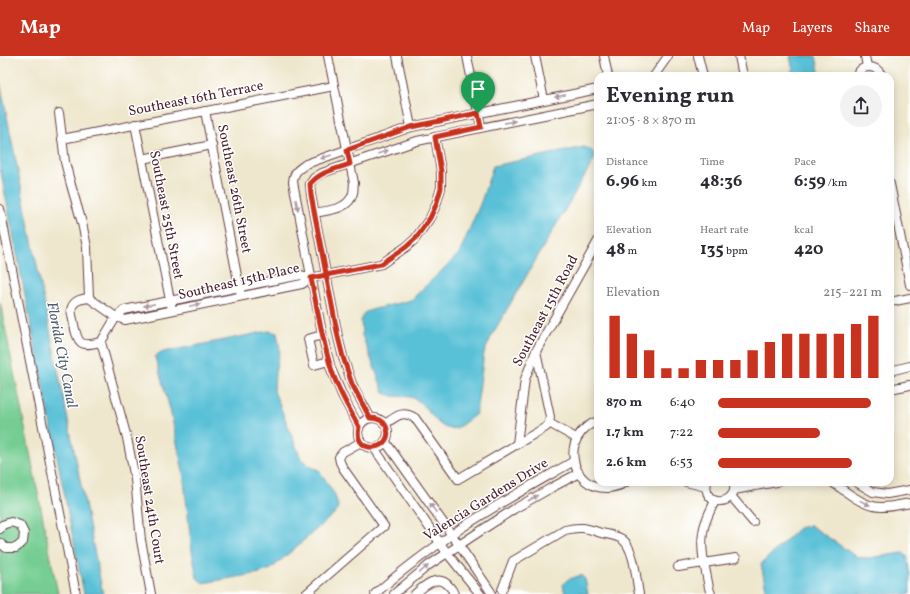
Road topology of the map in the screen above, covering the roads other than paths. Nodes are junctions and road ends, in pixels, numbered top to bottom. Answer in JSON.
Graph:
{"nodes":[{"id":1,"x":328,"y":56,"type":"edge"},
{"id":2,"x":397,"y":56,"type":"edge"},
{"id":3,"x":467,"y":56,"type":"edge"},
{"id":4,"x":536,"y":56,"type":"edge"},
{"id":5,"x":604,"y":56,"type":"edge"},
{"id":6,"x":668,"y":56,"type":"edge"},
{"id":7,"x":698,"y":56,"type":"edge"},
{"id":8,"x":739,"y":56,"type":"edge"},
{"id":9,"x":865,"y":56,"type":"edge"},
{"id":10,"x":867,"y":67,"type":"junction"},
{"id":11,"x":607,"y":72,"type":"edge"},
{"id":12,"x":657,"y":72,"type":"edge"},
{"id":13,"x":702,"y":72,"type":"edge"},
{"id":14,"x":742,"y":72,"type":"edge"},
{"id":15,"x":859,"y":72,"type":"edge"},
{"id":16,"x":879,"y":72,"type":"edge"},
{"id":17,"x":334,"y":86,"type":"junction"},
{"id":18,"x":594,"y":90,"type":"edge"},
{"id":19,"x":544,"y":100,"type":"junction"},
{"id":20,"x":594,"y":105,"type":"edge"},
{"id":21,"x":205,"y":111,"type":"junction"},
{"id":22,"x":60,"y":113,"type":"dead end"},
{"id":23,"x":478,"y":113,"type":"junction"},
{"id":24,"x":135,"y":124,"type":"junction"},
{"id":25,"x":411,"y":127,"type":"junction"},
{"id":26,"x":481,"y":127,"type":"junction"},
{"id":27,"x":435,"y":137,"type":"junction"},
{"id":28,"x":62,"y":139,"type":"junction"},
{"id":29,"x":212,"y":145,"type":"junction"},
{"id":30,"x":347,"y":150,"type":"junction"},
{"id":31,"x":142,"y":159,"type":"junction"},
{"id":32,"x":350,"y":164,"type":"junction"},
{"id":33,"x":894,"y":204,"type":"edge"},
{"id":34,"x":0,"y":209,"type":"edge"},
{"id":35,"x":314,"y":213,"type":"junction"},
{"id":36,"x":594,"y":247,"type":"edge"},
{"id":37,"x":326,"y":275,"type":"junction"},
{"id":38,"x":311,"y":278,"type":"junction"},
{"id":39,"x":910,"y":285,"type":"edge"},
{"id":40,"x":239,"y":287,"type":"junction"},
{"id":41,"x":241,"y":296,"type":"junction"},
{"id":42,"x":89,"y":298,"type":"junction"},
{"id":43,"x":910,"y":298,"type":"edge"},
{"id":44,"x":170,"y":300,"type":"junction"},
{"id":45,"x":894,"y":301,"type":"edge"},
{"id":46,"x":172,"y":310,"type":"junction"},
{"id":47,"x":116,"y":317,"type":"junction"},
{"id":48,"x":322,"y":336,"type":"junction"},
{"id":49,"x":101,"y":342,"type":"junction"},
{"id":50,"x":536,"y":351,"type":"junction"},
{"id":51,"x":329,"y":361,"type":"junction"},
{"id":52,"x":910,"y":366,"type":"edge"},
{"id":53,"x":894,"y":370,"type":"edge"},
{"id":54,"x":910,"y":385,"type":"edge"},
{"id":55,"x":894,"y":388,"type":"edge"},
{"id":56,"x":370,"y":418,"type":"junction"},
{"id":57,"x":594,"y":422,"type":"edge"},
{"id":58,"x":549,"y":423,"type":"junction"},
{"id":59,"x":385,"y":424,"type":"junction"},
{"id":60,"x":359,"y":427,"type":"junction"},
{"id":61,"x":576,"y":438,"type":"junction"},
{"id":62,"x":385,"y":441,"type":"junction"},
{"id":63,"x":360,"y":442,"type":"junction"},
{"id":64,"x":517,"y":444,"type":"junction"},
{"id":65,"x":374,"y":448,"type":"junction"},
{"id":66,"x":395,"y":455,"type":"junction"},
{"id":67,"x":574,"y":461,"type":"junction"},
{"id":68,"x":384,"y":462,"type":"junction"},
{"id":69,"x":579,"y":473,"type":"junction"},
{"id":70,"x":594,"y":485,"type":"edge"},
{"id":71,"x":595,"y":486,"type":"edge"},
{"id":72,"x":616,"y":486,"type":"edge"},
{"id":73,"x":706,"y":486,"type":"edge"},
{"id":74,"x":755,"y":486,"type":"edge"},
{"id":75,"x":838,"y":486,"type":"edge"},
{"id":76,"x":863,"y":486,"type":"edge"},
{"id":77,"x":733,"y":490,"type":"edge"},
{"id":78,"x":910,"y":490,"type":"edge"},
{"id":79,"x":715,"y":500,"type":"junction"},
{"id":80,"x":910,"y":503,"type":"edge"},
{"id":81,"x":753,"y":522,"type":"dead end"},
{"id":82,"x":1,"y":525,"type":"edge"},
{"id":83,"x":452,"y":535,"type":"junction"},
{"id":84,"x":0,"y":543,"type":"edge"},
{"id":85,"x":440,"y":543,"type":"junction"},
{"id":86,"x":459,"y":545,"type":"junction"},
{"id":87,"x":447,"y":553,"type":"junction"},
{"id":88,"x":736,"y":558,"type":"dead end"},
{"id":89,"x":705,"y":563,"type":"junction"},
{"id":90,"x":678,"y":568,"type":"dead end"},
{"id":91,"x":505,"y":592,"type":"edge"},
{"id":92,"x":490,"y":593,"type":"edge"},
{"id":93,"x":76,"y":594,"type":"edge"},
{"id":94,"x":151,"y":594,"type":"edge"},
{"id":95,"x":306,"y":594,"type":"edge"},
{"id":96,"x":376,"y":594,"type":"edge"},
{"id":97,"x":394,"y":594,"type":"edge"},
{"id":98,"x":415,"y":594,"type":"edge"},
{"id":99,"x":454,"y":594,"type":"edge"},
{"id":100,"x":480,"y":594,"type":"edge"},
{"id":101,"x":639,"y":594,"type":"edge"},
{"id":102,"x":711,"y":594,"type":"edge"}],
"edges":[{"from":1,"to":17,"type":"street"},
{"from":2,"to":25,"type":"street"},
{"from":3,"to":23,"type":"street"},
{"from":4,"to":19,"type":"street"},
{"from":5,"to":11,"type":"street"},
{"from":6,"to":12,"type":"street"},
{"from":7,"to":13,"type":"street"},
{"from":8,"to":14,"type":"street"},
{"from":9,"to":10,"type":"street"},
{"from":10,"to":15,"type":"street"},
{"from":10,"to":16,"type":"street"},
{"from":17,"to":21,"type":"street","name":"Southeast 16th Terrace"},
{"from":17,"to":30,"type":"street"},
{"from":18,"to":19,"type":"street","one_way":true},
{"from":19,"to":23,"type":"street"},
{"from":26,"to":20,"type":"street","one_way":true},
{"from":21,"to":24,"type":"street","name":"Southeast 16th Terrace"},
{"from":21,"to":29,"type":"street","name":"Southeast 26th Street"},
{"from":22,"to":28,"type":"street"},
{"from":23,"to":25,"type":"street"},
{"from":23,"to":26,"type":"street"},
{"from":24,"to":28,"type":"street","name":"Southeast 16th Terrace"},
{"from":24,"to":31,"type":"street","name":"Southeast 25th Street"},
{"from":25,"to":30,"type":"street"},
{"from":26,"to":27,"type":"street"},
{"from":32,"to":27,"type":"street","one_way":true},
{"from":27,"to":37,"type":"street"},
{"from":28,"to":42,"type":"street"},
{"from":29,"to":31,"type":"street"},
{"from":29,"to":40,"type":"street","name":"Southeast 26th Street"},
{"from":30,"to":32,"type":"street"},
{"from":30,"to":38,"type":"street","one_way":true},
{"from":31,"to":44,"type":"street","name":"Southeast 25th Street"},
{"from":32,"to":35,"type":"street"},
{"from":32,"to":35,"type":"street"},
{"from":33,"to":39,"type":"street"},
{"from":34,"to":93,"type":"street"},
{"from":35,"to":37,"type":"street"},
{"from":36,"to":50,"type":"street","name":"Southeast 15th Road"},
{"from":37,"to":38,"type":"street"},
{"from":37,"to":56,"type":"street"},
{"from":38,"to":40,"type":"street","name":"Southeast 15th Place"},
{"from":38,"to":41,"type":"street","name":"Southeast 15th Place"},
{"from":38,"to":48,"type":"street"},
{"from":40,"to":41,"type":"street","name":"Southeast 26th Street"},
{"from":40,"to":44,"type":"street","name":"Southeast 15th Place"},
{"from":46,"to":41,"type":"street","name":"Southeast 15th Place","one_way":true},
{"from":42,"to":47,"type":"street"},
{"from":42,"to":49,"type":"street"},
{"from":43,"to":45,"type":"street"},
{"from":44,"to":46,"type":"street","name":"Southeast 25th Street"},
{"from":44,"to":47,"type":"street","name":"Southeast 15th Place","one_way":true},
{"from":46,"to":47,"type":"street","name":"Southeast 15th Place"},
{"from":47,"to":49,"type":"street"},
{"from":48,"to":51,"type":"street"},
{"from":48,"to":51,"type":"street"},
{"from":49,"to":94,"type":"street","name":"Southeast 24th Court"},
{"from":50,"to":58,"type":"street"},
{"from":50,"to":64,"type":"street","name":"Southeast 15th Road"},
{"from":51,"to":60,"type":"street"},
{"from":52,"to":53,"type":"street"},
{"from":54,"to":55,"type":"street"},
{"from":56,"to":59,"type":"street"},
{"from":56,"to":60,"type":"street"},
{"from":57,"to":61,"type":"street"},
{"from":58,"to":61,"type":"street"},
{"from":58,"to":64,"type":"street"},
{"from":59,"to":62,"type":"street"},
{"from":59,"to":64,"type":"street"},
{"from":60,"to":63,"type":"street"},
{"from":61,"to":67,"type":"street"},
{"from":62,"to":65,"type":"street"},
{"from":62,"to":66,"type":"street"},
{"from":63,"to":65,"type":"street"},
{"from":63,"to":95,"type":"street"},
{"from":65,"to":68,"type":"street"},
{"from":66,"to":68,"type":"street"},
{"from":83,"to":66,"type":"street","one_way":true},
{"from":67,"to":69,"type":"street"},
{"from":67,"to":83,"type":"street","name":"Valencia Gardens Drive"},
{"from":68,"to":85,"type":"street"},
{"from":69,"to":70,"type":"street"},
{"from":86,"to":69,"type":"street","name":"Valencia Gardens Drive","one_way":true},
{"from":71,"to":72,"type":"street"},
{"from":73,"to":79,"type":"street"},
{"from":74,"to":77,"type":"street"},
{"from":75,"to":80,"type":"street","one_way":true},
{"from":76,"to":78,"type":"street"},
{"from":77,"to":79,"type":"street"},
{"from":77,"to":81,"type":"street"},
{"from":79,"to":89,"type":"street"},
{"from":82,"to":84,"type":"street"},
{"from":83,"to":85,"type":"street","name":"Valencia Gardens Drive"},
{"from":83,"to":86,"type":"street"},
{"from":85,"to":87,"type":"street"},
{"from":85,"to":96,"type":"street","name":"Valencia Gardens Drive"},
{"from":86,"to":87,"type":"street","name":"Valencia Gardens Drive"},
{"from":86,"to":92,"type":"street"},
{"from":97,"to":87,"type":"street","name":"Valencia Gardens Drive","one_way":true},
{"from":87,"to":100,"type":"street"},
{"from":88,"to":89,"type":"street"},
{"from":89,"to":90,"type":"street"},
{"from":89,"to":102,"type":"street"},
{"from":91,"to":92,"type":"street"},
{"from":91,"to":101,"type":"street"},
{"from":98,"to":99,"type":"street"}]}
